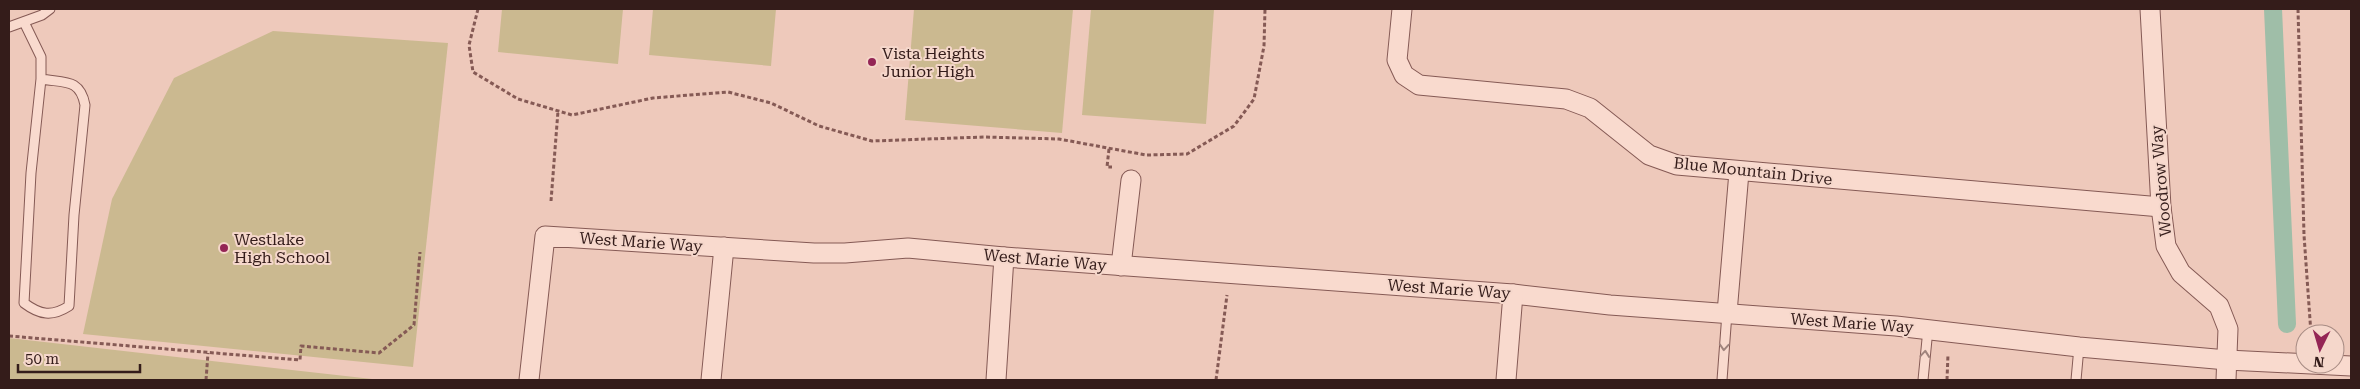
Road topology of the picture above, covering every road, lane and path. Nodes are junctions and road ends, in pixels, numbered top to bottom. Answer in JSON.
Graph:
{"nodes":[{"id":1,"x":50,"y":9,"type":"edge"},
{"id":2,"x":478,"y":9,"type":"edge"},
{"id":3,"x":1265,"y":9,"type":"edge"},
{"id":4,"x":1402,"y":9,"type":"edge"},
{"id":5,"x":2150,"y":9,"type":"edge"},
{"id":6,"x":2298,"y":9,"type":"edge"},
{"id":7,"x":24,"y":22,"type":"junction"},
{"id":8,"x":9,"y":28,"type":"edge"},
{"id":9,"x":41,"y":79,"type":"junction"},
{"id":10,"x":558,"y":111,"type":"junction"},
{"id":11,"x":1109,"y":149,"type":"junction"},
{"id":12,"x":1112,"y":167,"type":"dead end"},
{"id":13,"x":1738,"y":172,"type":"junction"},
{"id":14,"x":1131,"y":180,"type":"dead end"},
{"id":15,"x":551,"y":200,"type":"dead end"},
{"id":16,"x":2161,"y":207,"type":"junction"},
{"id":17,"x":724,"y":247,"type":"junction"},
{"id":18,"x":420,"y":252,"type":"dead end"},
{"id":19,"x":1004,"y":257,"type":"junction"},
{"id":20,"x":1121,"y":266,"type":"junction"},
{"id":21,"x":1513,"y":294,"type":"junction"},
{"id":22,"x":1227,"y":295,"type":"dead end"},
{"id":23,"x":1727,"y":313,"type":"junction"},
{"id":24,"x":2310,"y":324,"type":"edge"},
{"id":25,"x":1928,"y":328,"type":"junction"},
{"id":26,"x":9,"y":336,"type":"edge"},
{"id":27,"x":2079,"y":347,"type":"junction"},
{"id":28,"x":208,"y":352,"type":"junction"},
{"id":29,"x":1948,"y":354,"type":"dead end"},
{"id":30,"x":2227,"y":360,"type":"junction"},
{"id":31,"x":2351,"y":366,"type":"edge"},
{"id":32,"x":206,"y":380,"type":"edge"},
{"id":33,"x":529,"y":380,"type":"edge"},
{"id":34,"x":711,"y":380,"type":"edge"},
{"id":35,"x":996,"y":380,"type":"edge"},
{"id":36,"x":1216,"y":380,"type":"edge"},
{"id":37,"x":1506,"y":380,"type":"edge"},
{"id":38,"x":1722,"y":380,"type":"edge"},
{"id":39,"x":1923,"y":380,"type":"edge"},
{"id":40,"x":1946,"y":380,"type":"edge"},
{"id":41,"x":2076,"y":380,"type":"edge"},
{"id":42,"x":2226,"y":380,"type":"edge"}],
"edges":[{"from":1,"to":7,"type":"lane"},
{"from":2,"to":10,"type":"path"},
{"from":3,"to":11,"type":"path"},
{"from":4,"to":13,"type":"street","name":"Blue Mountain Drive"},
{"from":5,"to":16,"type":"street","name":"Woodrow Way"},
{"from":6,"to":24,"type":"path"},
{"from":7,"to":8,"type":"lane"},
{"from":7,"to":9,"type":"lane"},
{"from":9,"to":9,"type":"lane"},
{"from":10,"to":11,"type":"path"},
{"from":10,"to":15,"type":"path"},
{"from":11,"to":12,"type":"path"},
{"from":13,"to":16,"type":"street","name":"Blue Mountain Drive"},
{"from":13,"to":23,"type":"street"},
{"from":14,"to":20,"type":"street"},
{"from":16,"to":30,"type":"street","name":"Woodrow Way"},
{"from":17,"to":19,"type":"street","name":"West Marie Way"},
{"from":17,"to":33,"type":"street","name":"West Marie Way"},
{"from":17,"to":34,"type":"street"},
{"from":18,"to":28,"type":"path"},
{"from":19,"to":20,"type":"street","name":"West Marie Way"},
{"from":19,"to":35,"type":"street"},
{"from":20,"to":21,"type":"street","name":"West Marie Way"},
{"from":21,"to":23,"type":"street","name":"West Marie Way"},
{"from":21,"to":37,"type":"street"},
{"from":22,"to":36,"type":"path"},
{"from":23,"to":25,"type":"street","name":"West Marie Way"},
{"from":23,"to":38,"type":"lane","one_way":true},
{"from":25,"to":27,"type":"street","name":"West Marie Way"},
{"from":39,"to":25,"type":"lane","one_way":true},
{"from":26,"to":28,"type":"path"},
{"from":27,"to":30,"type":"street","name":"West Marie Way"},
{"from":27,"to":41,"type":"lane"},
{"from":28,"to":32,"type":"path"},
{"from":29,"to":40,"type":"path"},
{"from":30,"to":31,"type":"street","name":"West Marie Way"},
{"from":30,"to":42,"type":"street","name":"Woodrow Way"}]}
